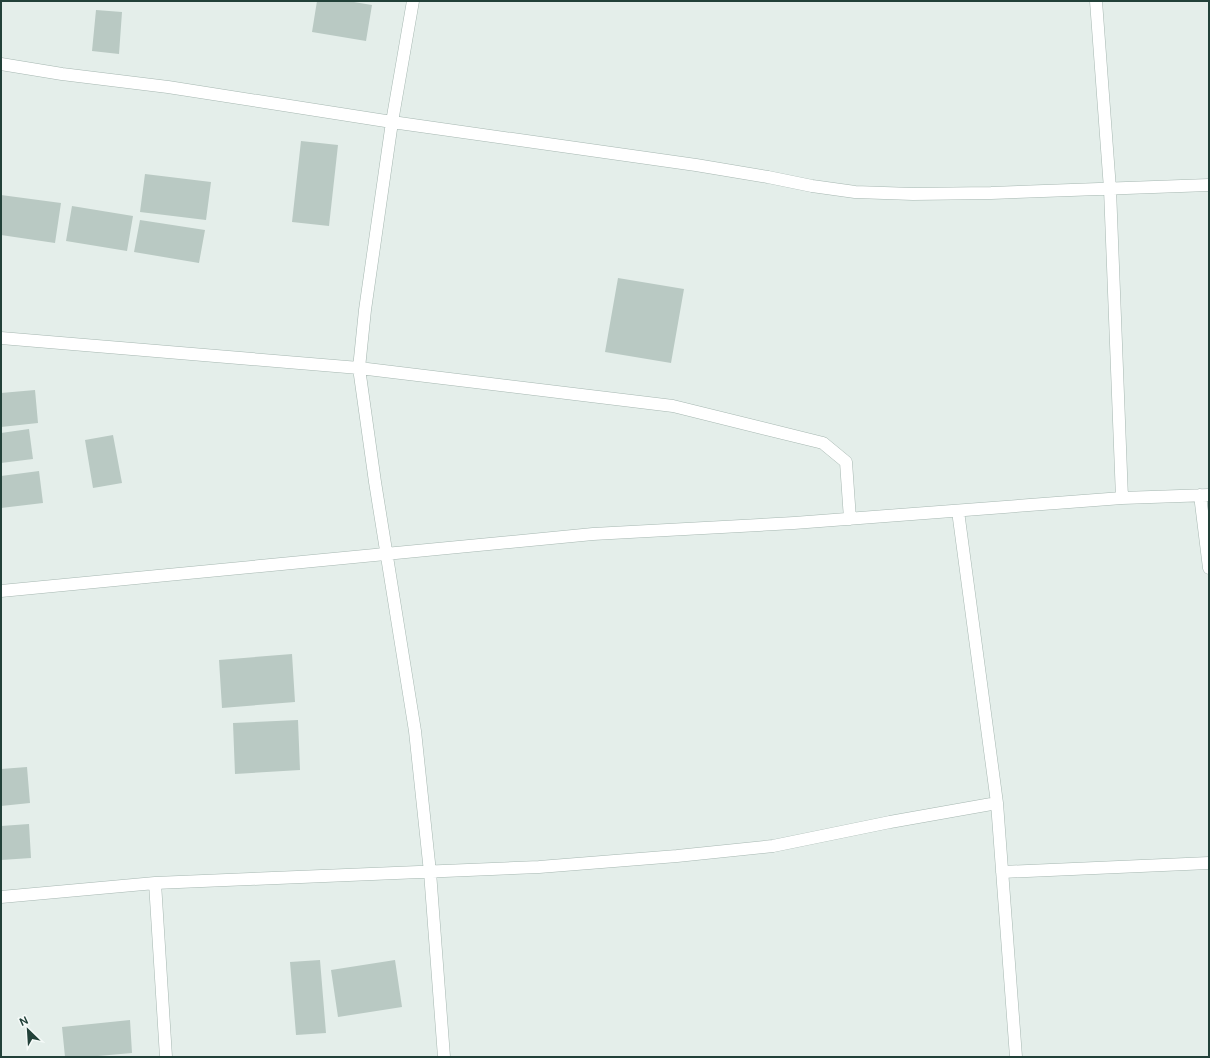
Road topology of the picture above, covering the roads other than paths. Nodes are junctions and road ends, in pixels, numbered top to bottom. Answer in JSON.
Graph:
{"nodes":[{"id":1,"x":413,"y":1,"type":"edge"},
{"id":2,"x":1096,"y":1,"type":"edge"},
{"id":3,"x":1,"y":64,"type":"edge"},
{"id":4,"x":392,"y":122,"type":"junction"},
{"id":5,"x":1209,"y":185,"type":"edge"},
{"id":6,"x":1110,"y":189,"type":"junction"},
{"id":7,"x":1,"y":338,"type":"edge"},
{"id":8,"x":359,"y":368,"type":"junction"},
{"id":9,"x":1204,"y":495,"type":"edge"},
{"id":10,"x":1122,"y":498,"type":"junction"},
{"id":11,"x":958,"y":510,"type":"junction"},
{"id":12,"x":850,"y":519,"type":"junction"},
{"id":13,"x":386,"y":553,"type":"junction"},
{"id":14,"x":1209,"y":568,"type":"edge"},
{"id":15,"x":1,"y":590,"type":"edge"},
{"id":16,"x":997,"y":803,"type":"junction"},
{"id":17,"x":1209,"y":863,"type":"edge"},
{"id":18,"x":430,"y":872,"type":"junction"},
{"id":19,"x":1002,"y":872,"type":"junction"},
{"id":20,"x":155,"y":883,"type":"junction"},
{"id":21,"x":1,"y":897,"type":"edge"},
{"id":22,"x":166,"y":1057,"type":"edge"},
{"id":23,"x":444,"y":1057,"type":"edge"},
{"id":24,"x":1016,"y":1057,"type":"edge"}],
"edges":[{"from":1,"to":4,"type":"street"},
{"from":2,"to":6,"type":"street"},
{"from":3,"to":4,"type":"street"},
{"from":4,"to":6,"type":"street"},
{"from":4,"to":8,"type":"street"},
{"from":5,"to":6,"type":"street"},
{"from":6,"to":10,"type":"street"},
{"from":7,"to":8,"type":"street"},
{"from":8,"to":12,"type":"street"},
{"from":8,"to":13,"type":"street"},
{"from":9,"to":10,"type":"street"},
{"from":9,"to":14,"type":"street"},
{"from":10,"to":11,"type":"street"},
{"from":11,"to":12,"type":"street"},
{"from":11,"to":16,"type":"street"},
{"from":12,"to":13,"type":"street"},
{"from":13,"to":15,"type":"street"},
{"from":13,"to":18,"type":"street"},
{"from":16,"to":18,"type":"street"},
{"from":16,"to":19,"type":"street"},
{"from":17,"to":19,"type":"street"},
{"from":18,"to":20,"type":"street"},
{"from":18,"to":23,"type":"street"},
{"from":19,"to":24,"type":"street"},
{"from":20,"to":21,"type":"street"},
{"from":20,"to":22,"type":"street"}]}
